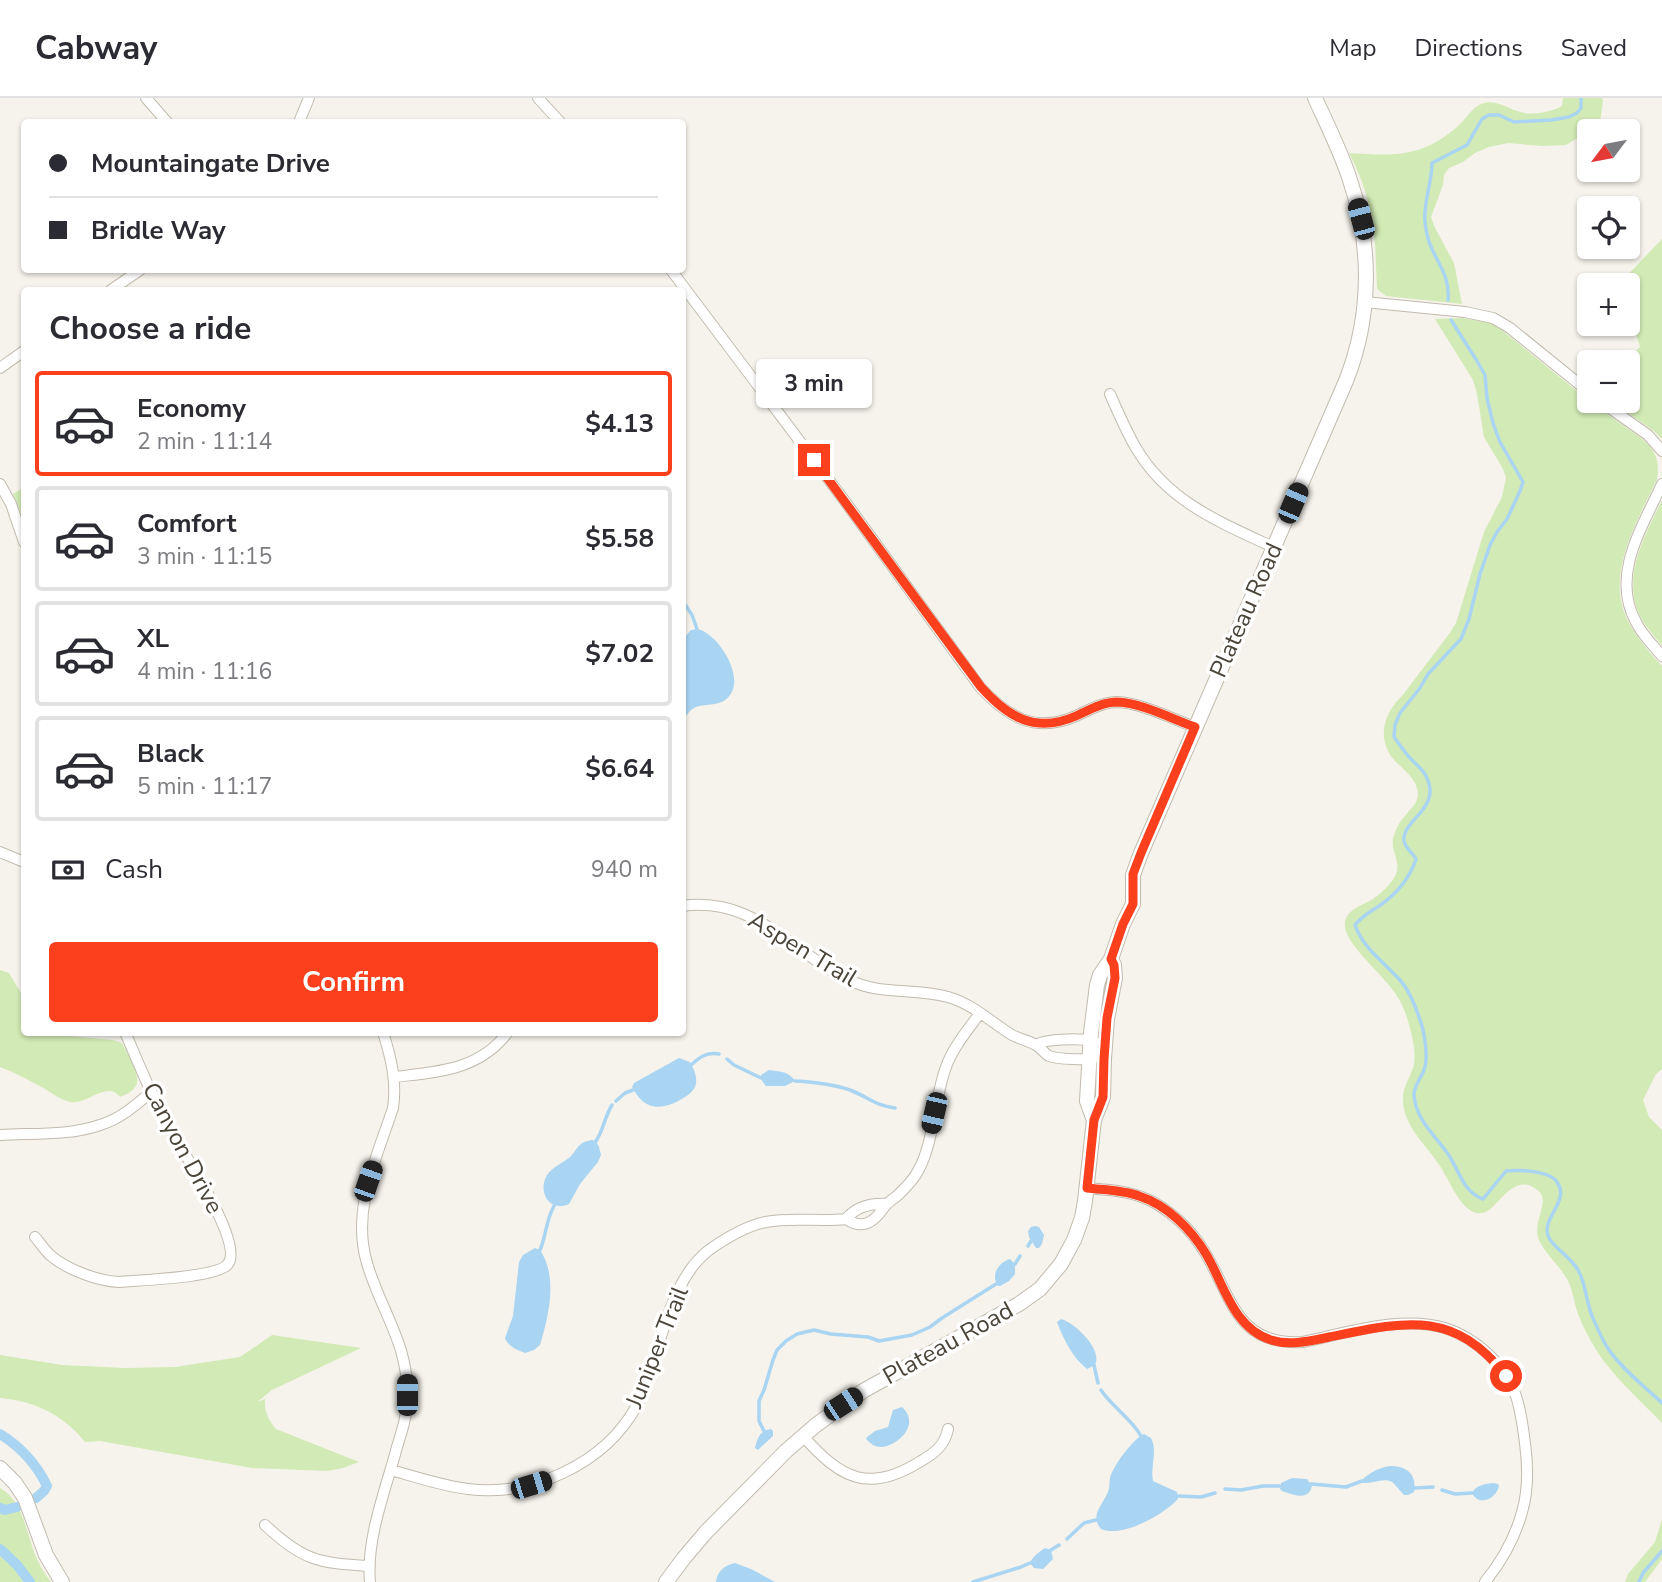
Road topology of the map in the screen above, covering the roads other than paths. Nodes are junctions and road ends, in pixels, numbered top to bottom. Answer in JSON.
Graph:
{"nodes":[{"id":1,"x":146,"y":98,"type":"edge"},
{"id":2,"x":309,"y":98,"type":"edge"},
{"id":3,"x":538,"y":98,"type":"edge"},
{"id":4,"x":1315,"y":98,"type":"edge"},
{"id":5,"x":164,"y":119,"type":"edge"},
{"id":6,"x":300,"y":119,"type":"edge"},
{"id":7,"x":557,"y":119,"type":"edge"},
{"id":8,"x":136,"y":273,"type":"edge"},
{"id":9,"x":673,"y":273,"type":"edge"},
{"id":10,"x":115,"y":287,"type":"edge"},
{"id":11,"x":684,"y":287,"type":"edge"},
{"id":12,"x":686,"y":290,"type":"edge"},
{"id":13,"x":1365,"y":302,"type":"junction"},
{"id":14,"x":21,"y":353,"type":"edge"},
{"id":15,"x":0,"y":368,"type":"edge"},
{"id":16,"x":1577,"y":382,"type":"edge"},
{"id":17,"x":1110,"y":394,"type":"dead end"},
{"id":18,"x":1618,"y":413,"type":"edge"},
{"id":19,"x":1662,"y":451,"type":"edge"},
{"id":20,"x":0,"y":484,"type":"edge"},
{"id":21,"x":1662,"y":484,"type":"edge"},
{"id":22,"x":21,"y":533,"type":"edge"},
{"id":23,"x":1273,"y":547,"type":"junction"},
{"id":24,"x":1662,"y":656,"type":"edge"},
{"id":25,"x":1195,"y":727,"type":"junction"},
{"id":26,"x":0,"y":852,"type":"edge"},
{"id":27,"x":21,"y":861,"type":"edge"},
{"id":28,"x":686,"y":906,"type":"edge"},
{"id":29,"x":1111,"y":959,"type":"junction"},
{"id":30,"x":980,"y":1013,"type":"junction"},
{"id":31,"x":127,"y":1036,"type":"edge"},
{"id":32,"x":384,"y":1036,"type":"edge"},
{"id":33,"x":504,"y":1036,"type":"edge"},
{"id":34,"x":1091,"y":1040,"type":"junction"},
{"id":35,"x":1036,"y":1045,"type":"junction"},
{"id":36,"x":1105,"y":1050,"type":"junction"},
{"id":37,"x":1090,"y":1059,"type":"junction"},
{"id":38,"x":394,"y":1077,"type":"junction"},
{"id":39,"x":151,"y":1092,"type":"junction"},
{"id":40,"x":1094,"y":1120,"type":"junction"},
{"id":41,"x":0,"y":1135,"type":"edge"},
{"id":42,"x":1087,"y":1188,"type":"junction"},
{"id":43,"x":887,"y":1204,"type":"junction"},
{"id":44,"x":846,"y":1219,"type":"junction"},
{"id":45,"x":35,"y":1237,"type":"dead end"},
{"id":46,"x":948,"y":1429,"type":"dead end"},
{"id":47,"x":803,"y":1436,"type":"junction"},
{"id":48,"x":391,"y":1470,"type":"junction"},
{"id":49,"x":2,"y":1472,"type":"edge"},
{"id":50,"x":265,"y":1525,"type":"dead end"},
{"id":51,"x":369,"y":1566,"type":"junction"},
{"id":52,"x":62,"y":1582,"type":"edge"},
{"id":53,"x":370,"y":1582,"type":"edge"},
{"id":54,"x":666,"y":1582,"type":"edge"},
{"id":55,"x":1485,"y":1582,"type":"edge"}],
"edges":[{"from":1,"to":5,"type":"street"},
{"from":2,"to":6,"type":"street"},
{"from":3,"to":7,"type":"street"},
{"from":4,"to":13,"type":"street","name":"Plateau Road"},
{"from":8,"to":10,"type":"street"},
{"from":9,"to":11,"type":"street"},
{"from":12,"to":25,"type":"street"},
{"from":13,"to":16,"type":"street"},
{"from":13,"to":23,"type":"street","name":"Plateau Road"},
{"from":14,"to":15,"type":"street"},
{"from":17,"to":23,"type":"street"},
{"from":18,"to":19,"type":"street"},
{"from":20,"to":22,"type":"street"},
{"from":21,"to":24,"type":"street"},
{"from":23,"to":25,"type":"street","name":"Plateau Road"},
{"from":25,"to":29,"type":"street","name":"Plateau Road"},
{"from":26,"to":27,"type":"street"},
{"from":28,"to":30,"type":"street","name":"Aspen Trail"},
{"from":29,"to":34,"type":"street","name":"Plateau Road"},
{"from":29,"to":36,"type":"street","name":"Plateau Road"},
{"from":30,"to":35,"type":"street","name":"Aspen Trail"},
{"from":30,"to":43,"type":"street","name":"Juniper Trail"},
{"from":31,"to":39,"type":"street","name":"Canyon Drive"},
{"from":32,"to":38,"type":"street"},
{"from":33,"to":38,"type":"street"},
{"from":34,"to":35,"type":"street"},
{"from":34,"to":36,"type":"street"},
{"from":34,"to":37,"type":"street","name":"Plateau Road"},
{"from":35,"to":37,"type":"street","name":"Aspen Trail"},
{"from":36,"to":37,"type":"street"},
{"from":36,"to":40,"type":"street","name":"Plateau Road"},
{"from":37,"to":40,"type":"street","name":"Plateau Road"},
{"from":38,"to":48,"type":"street"},
{"from":39,"to":41,"type":"street"},
{"from":39,"to":45,"type":"street","name":"Canyon Drive"},
{"from":40,"to":42,"type":"street","name":"Plateau Road"},
{"from":42,"to":47,"type":"street","name":"Plateau Road"},
{"from":42,"to":55,"type":"street"},
{"from":43,"to":44,"type":"street","name":"Juniper Trail"},
{"from":43,"to":44,"type":"street","name":"Juniper Trail"},
{"from":44,"to":48,"type":"street","name":"Juniper Trail"},
{"from":46,"to":47,"type":"street"},
{"from":47,"to":54,"type":"street","name":"Plateau Road"},
{"from":48,"to":51,"type":"street"},
{"from":49,"to":52,"type":"street"},
{"from":50,"to":51,"type":"street"},
{"from":51,"to":53,"type":"street"}]}
